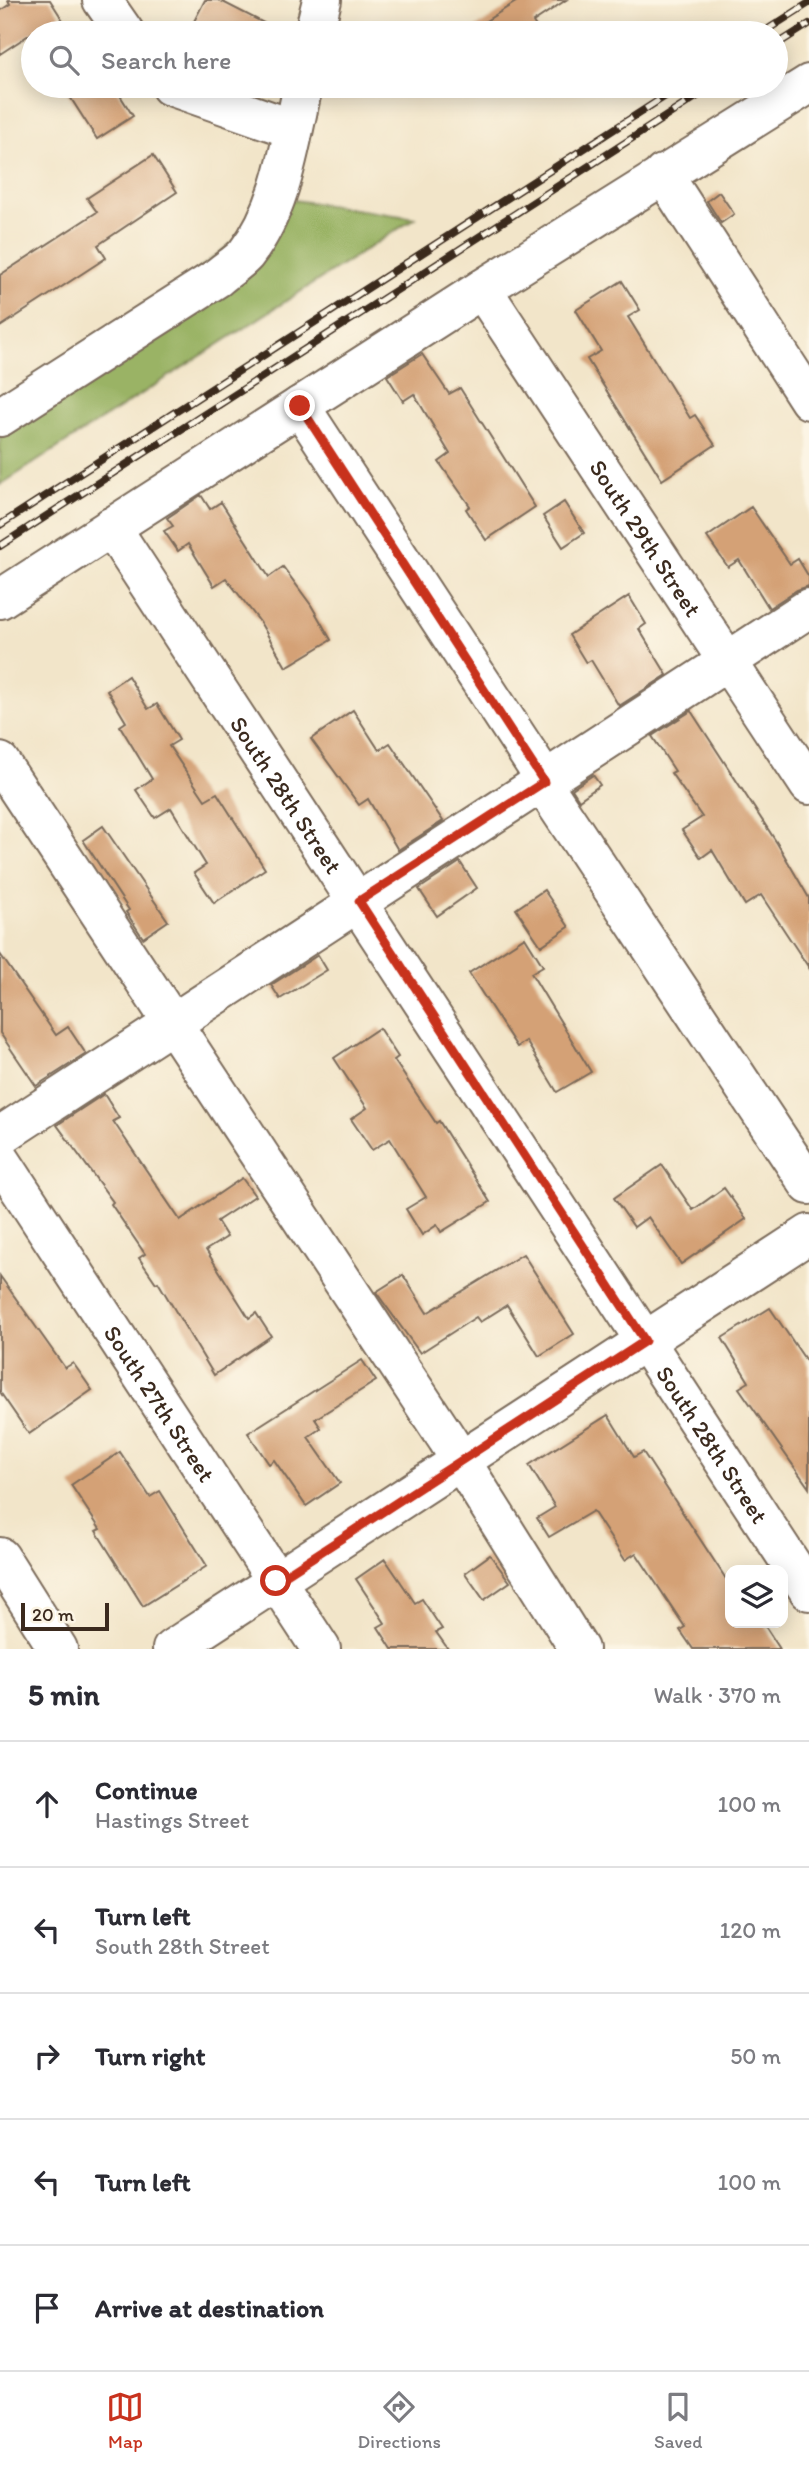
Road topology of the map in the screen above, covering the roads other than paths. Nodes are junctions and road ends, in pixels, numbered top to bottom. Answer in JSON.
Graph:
{"nodes":[{"id":1,"x":102,"y":0,"type":"edge"},
{"id":2,"x":322,"y":0,"type":"edge"},
{"id":3,"x":117,"y":21,"type":"edge"},
{"id":4,"x":317,"y":21,"type":"edge"},
{"id":5,"x":809,"y":84,"type":"edge"},
{"id":6,"x":788,"y":97,"type":"edge"},
{"id":7,"x":205,"y":98,"type":"edge"},
{"id":8,"x":300,"y":98,"type":"edge"},
{"id":9,"x":786,"y":98,"type":"edge"},
{"id":10,"x":293,"y":128,"type":"junction"},
{"id":11,"x":663,"y":174,"type":"junction"},
{"id":12,"x":482,"y":289,"type":"junction"},
{"id":13,"x":809,"y":400,"type":"edge"},
{"id":14,"x":300,"y":406,"type":"junction"},
{"id":15,"x":0,"y":417,"type":"edge"},
{"id":16,"x":111,"y":527,"type":"junction"},
{"id":17,"x":0,"y":599,"type":"edge"},
{"id":18,"x":809,"y":608,"type":"edge"},
{"id":19,"x":729,"y":661,"type":"junction"},
{"id":20,"x":0,"y":762,"type":"edge"},
{"id":21,"x":544,"y":782,"type":"junction"},
{"id":22,"x":809,"y":785,"type":"edge"},
{"id":23,"x":359,"y":901,"type":"junction"},
{"id":24,"x":172,"y":1024,"type":"junction"},
{"id":25,"x":0,"y":1136,"type":"edge"},
{"id":26,"x":0,"y":1159,"type":"edge"},
{"id":27,"x":809,"y":1185,"type":"edge"},
{"id":28,"x":809,"y":1234,"type":"edge"},
{"id":29,"x":645,"y":1341,"type":"junction"},
{"id":30,"x":460,"y":1460,"type":"junction"},
{"id":31,"x":0,"y":1557,"type":"edge"},
{"id":32,"x":276,"y":1581,"type":"junction"},
{"id":33,"x":809,"y":1591,"type":"edge"},
{"id":34,"x":58,"y":1649,"type":"edge"},
{"id":35,"x":172,"y":1649,"type":"edge"},
{"id":36,"x":321,"y":1649,"type":"edge"},
{"id":37,"x":579,"y":1649,"type":"edge"}],
"edges":[{"from":1,"to":3,"type":"street"},
{"from":2,"to":4,"type":"street"},
{"from":5,"to":6,"type":"street"},
{"from":7,"to":10,"type":"street"},
{"from":8,"to":10,"type":"street"},
{"from":9,"to":11,"type":"street"},
{"from":10,"to":15,"type":"street"},
{"from":11,"to":12,"type":"street"},
{"from":11,"to":13,"type":"street"},
{"from":12,"to":14,"type":"street"},
{"from":12,"to":19,"type":"street","name":"South 29th Street"},
{"from":14,"to":16,"type":"street"},
{"from":14,"to":21,"type":"street"},
{"from":16,"to":17,"type":"street"},
{"from":16,"to":23,"type":"street","name":"South 28th Street"},
{"from":18,"to":19,"type":"street"},
{"from":19,"to":21,"type":"street"},
{"from":19,"to":22,"type":"street","name":"South 29th Street"},
{"from":20,"to":24,"type":"street"},
{"from":21,"to":23,"type":"street"},
{"from":21,"to":27,"type":"street"},
{"from":23,"to":24,"type":"street"},
{"from":23,"to":29,"type":"street","name":"South 28th Street"},
{"from":24,"to":25,"type":"street"},
{"from":24,"to":30,"type":"street"},
{"from":26,"to":32,"type":"street","name":"South 27th Street"},
{"from":28,"to":29,"type":"street"},
{"from":29,"to":30,"type":"street"},
{"from":29,"to":33,"type":"street","name":"South 28th Street"},
{"from":30,"to":32,"type":"street"},
{"from":30,"to":37,"type":"street"},
{"from":31,"to":34,"type":"street"},
{"from":32,"to":35,"type":"street"},
{"from":32,"to":36,"type":"street","name":"South 27th Street"}]}
